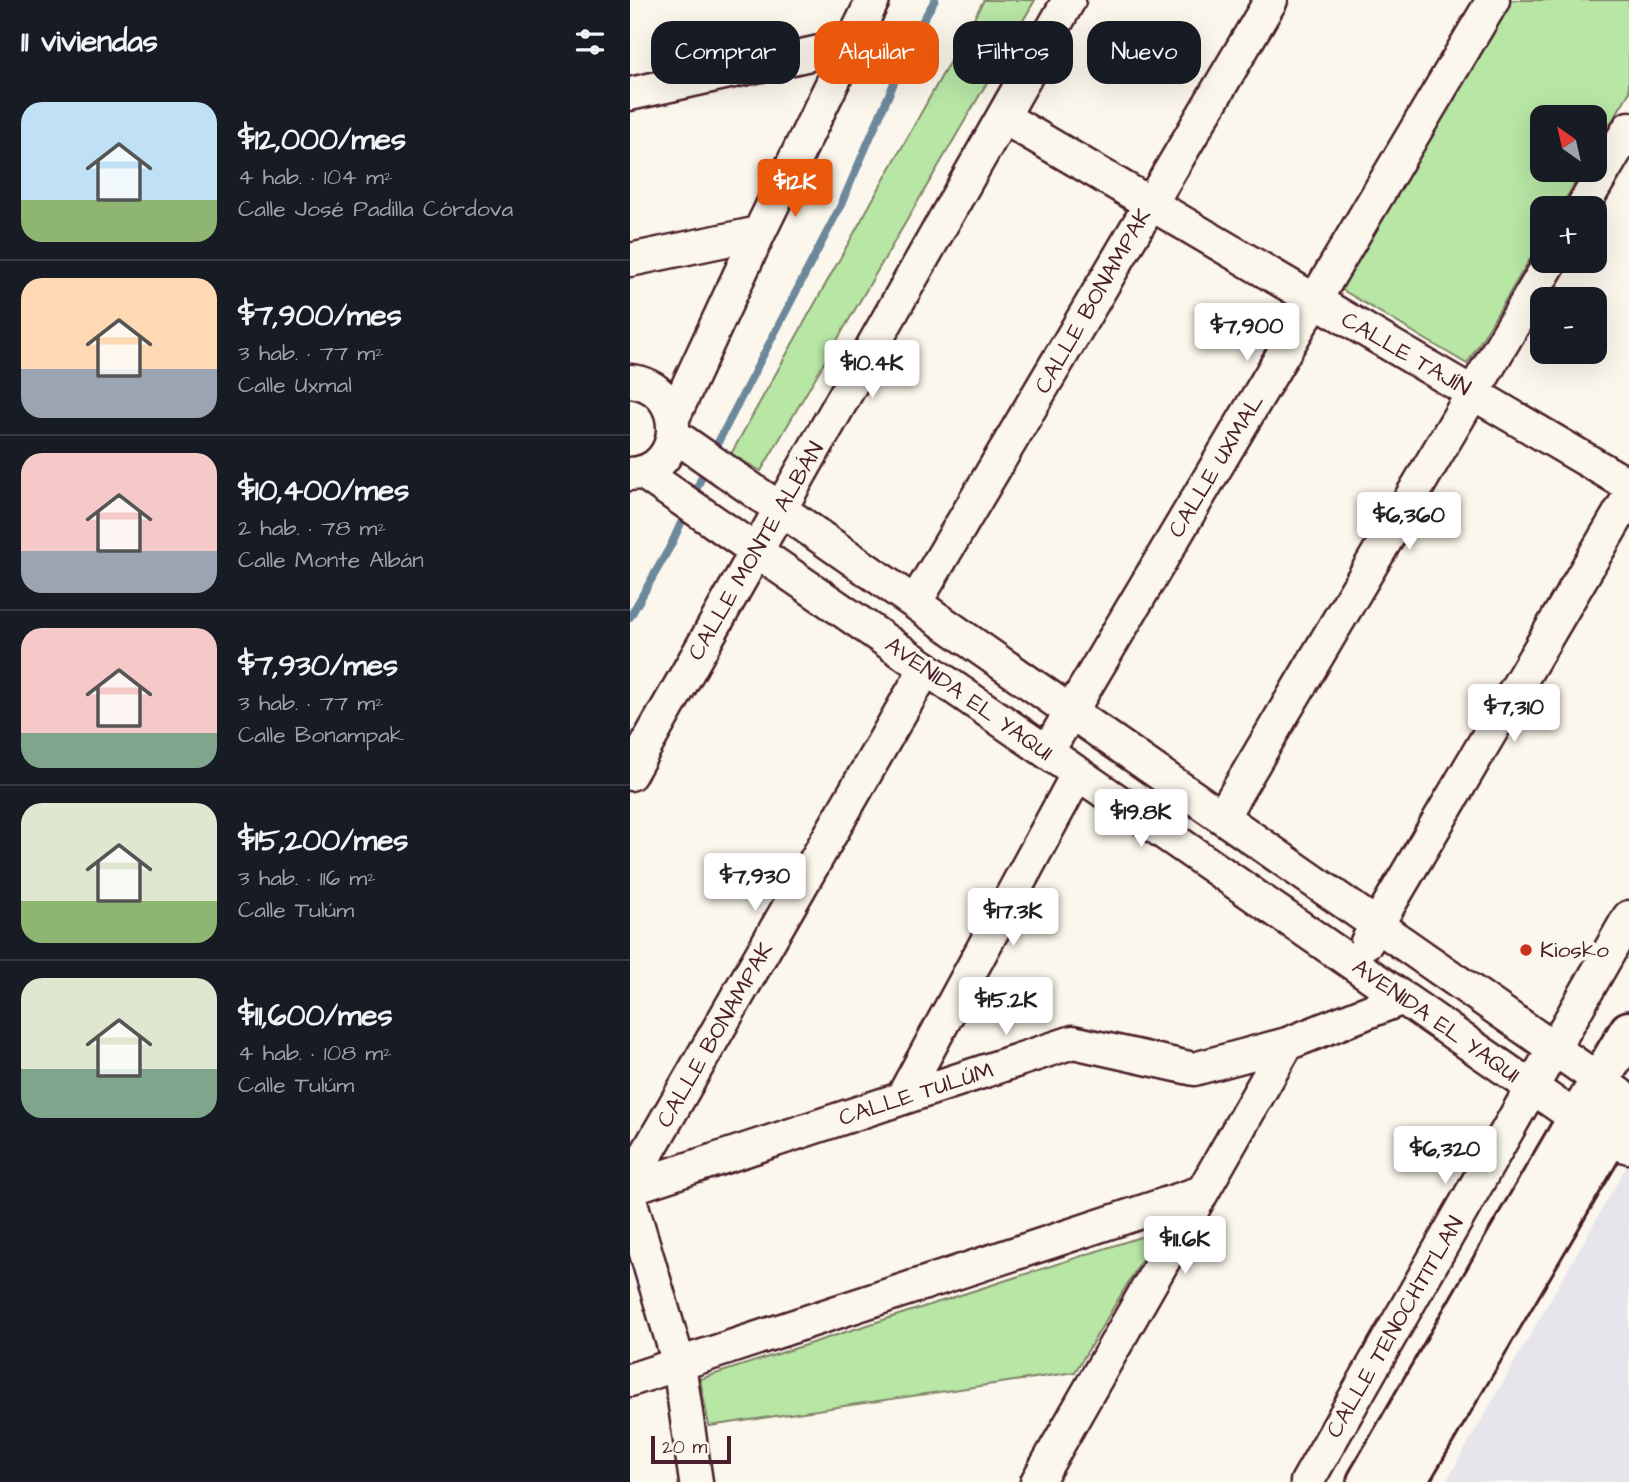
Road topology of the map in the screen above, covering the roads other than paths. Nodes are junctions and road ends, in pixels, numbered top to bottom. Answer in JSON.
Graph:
{"nodes":[{"id":1,"x":873,"y":0,"type":"edge"},
{"id":2,"x":1069,"y":0,"type":"edge"},
{"id":3,"x":1270,"y":0,"type":"edge"},
{"id":4,"x":1493,"y":0,"type":"edge"},
{"id":5,"x":863,"y":21,"type":"edge"},
{"id":6,"x":814,"y":53,"type":"edge"},
{"id":7,"x":832,"y":84,"type":"edge"},
{"id":8,"x":630,"y":94,"type":"edge"},
{"id":9,"x":1003,"y":117,"type":"junction"},
{"id":10,"x":1629,"y":128,"type":"edge"},
{"id":11,"x":1589,"y":196,"type":"edge"},
{"id":12,"x":1150,"y":204,"type":"junction"},
{"id":13,"x":758,"y":233,"type":"junction"},
{"id":14,"x":630,"y":260,"type":"edge"},
{"id":15,"x":1544,"y":273,"type":"edge"},
{"id":16,"x":1315,"y":300,"type":"junction"},
{"id":17,"x":630,"y":381,"type":"edge"},
{"id":18,"x":1473,"y":393,"type":"junction"},
{"id":19,"x":680,"y":434,"type":"junction"},
{"id":20,"x":634,"y":476,"type":"edge"},
{"id":21,"x":1629,"y":485,"type":"edge"},
{"id":22,"x":1629,"y":497,"type":"edge"},
{"id":23,"x":780,"y":509,"type":"junction"},
{"id":24,"x":756,"y":551,"type":"junction"},
{"id":25,"x":915,"y":603,"type":"junction"},
{"id":26,"x":926,"y":668,"type":"junction"},
{"id":27,"x":1071,"y":711,"type":"junction"},
{"id":28,"x":1046,"y":752,"type":"junction"},
{"id":29,"x":630,"y":774,"type":"edge"},
{"id":30,"x":1078,"y":774,"type":"junction"},
{"id":31,"x":1222,"y":817,"type":"junction"},
{"id":32,"x":1629,"y":917,"type":"edge"},
{"id":33,"x":1377,"y":925,"type":"junction"},
{"id":34,"x":1354,"y":964,"type":"junction"},
{"id":35,"x":1403,"y":998,"type":"junction"},
{"id":36,"x":1629,"y":1031,"type":"edge"},
{"id":37,"x":1287,"y":1044,"type":"junction"},
{"id":38,"x":1553,"y":1048,"type":"junction"},
{"id":39,"x":1532,"y":1087,"type":"junction"},
{"id":40,"x":1619,"y":1095,"type":"edge"},
{"id":41,"x":902,"y":1098,"type":"junction"},
{"id":42,"x":1576,"y":1118,"type":"junction"},
{"id":43,"x":1618,"y":1144,"type":"edge"},
{"id":44,"x":630,"y":1185,"type":"edge"},
{"id":45,"x":1202,"y":1192,"type":"junction"},
{"id":46,"x":630,"y":1199,"type":"edge"},
{"id":47,"x":679,"y":1364,"type":"junction"},
{"id":48,"x":630,"y":1380,"type":"edge"},
{"id":49,"x":696,"y":1482,"type":"edge"},
{"id":50,"x":1037,"y":1482,"type":"edge"},
{"id":51,"x":1307,"y":1482,"type":"edge"},
{"id":52,"x":1367,"y":1482,"type":"edge"},
{"id":53,"x":1406,"y":1482,"type":"edge"}],
"edges":[{"from":1,"to":5,"type":"street"},
{"from":2,"to":9,"type":"street","name":"CALLE MONTE ALBÁN"},
{"from":3,"to":12,"type":"street","name":"CALLE BONAMPAK"},
{"from":4,"to":16,"type":"street","name":"CALLE UXMAL"},
{"from":6,"to":8,"type":"street"},
{"from":7,"to":13,"type":"street"},
{"from":9,"to":12,"type":"street","name":"CALLE TAJÍN"},
{"from":9,"to":23,"type":"street","name":"CALLE MONTE ALBÁN"},
{"from":10,"to":11,"type":"street"},
{"from":12,"to":16,"type":"street","name":"CALLE TAJÍN"},
{"from":12,"to":25,"type":"street","name":"CALLE BONAMPAK"},
{"from":13,"to":14,"type":"street"},
{"from":13,"to":19,"type":"street"},
{"from":15,"to":18,"type":"street"},
{"from":16,"to":18,"type":"street","name":"CALLE TAJÍN"},
{"from":16,"to":27,"type":"street","name":"CALLE UXMAL"},
{"from":17,"to":19,"type":"street"},
{"from":18,"to":21,"type":"street","name":"CALLE TAJÍN"},
{"from":18,"to":31,"type":"street"},
{"from":19,"to":20,"type":"street"},
{"from":19,"to":23,"type":"street","name":"AVENIDA EL YAQUI"},
{"from":20,"to":24,"type":"street","name":"AVENIDA EL YAQUI"},
{"from":22,"to":33,"type":"street"},
{"from":23,"to":24,"type":"street","name":"CALLE MONTE ALBÁN"},
{"from":23,"to":25,"type":"street","name":"AVENIDA EL YAQUI"},
{"from":24,"to":26,"type":"street","name":"AVENIDA EL YAQUI"},
{"from":24,"to":29,"type":"street","name":"CALLE MONTE ALBÁN"},
{"from":25,"to":27,"type":"street","name":"AVENIDA EL YAQUI"},
{"from":26,"to":28,"type":"street","name":"AVENIDA EL YAQUI"},
{"from":26,"to":44,"type":"street","name":"CALLE BONAMPAK"},
{"from":27,"to":28,"type":"street","name":"CALLE UXMAL"},
{"from":27,"to":31,"type":"street","name":"AVENIDA EL YAQUI"},
{"from":28,"to":30,"type":"street","name":"AVENIDA EL YAQUI"},
{"from":30,"to":34,"type":"street","name":"AVENIDA EL YAQUI"},
{"from":30,"to":41,"type":"street"},
{"from":31,"to":33,"type":"street","name":"AVENIDA EL YAQUI"},
{"from":32,"to":38,"type":"street","name":"CALLE TENOCHTITLAN"},
{"from":33,"to":34,"type":"street"},
{"from":33,"to":38,"type":"street","name":"AVENIDA EL YAQUI"},
{"from":34,"to":35,"type":"street","name":"AVENIDA EL YAQUI"},
{"from":35,"to":37,"type":"street","name":"CALLE TULÚM"},
{"from":35,"to":39,"type":"street","name":"AVENIDA EL YAQUI"},
{"from":36,"to":40,"type":"main road"},
{"from":37,"to":41,"type":"street","name":"CALLE TULÚM"},
{"from":37,"to":45,"type":"street"},
{"from":38,"to":39,"type":"street","name":"CALLE TENOCHTITLAN"},
{"from":38,"to":40,"type":"street","name":"AVENIDA EL YAQUI"},
{"from":39,"to":42,"type":"street","name":"AVENIDA EL YAQUI"},
{"from":39,"to":51,"type":"street","name":"CALLE TENOCHTITLAN"},
{"from":40,"to":42,"type":"main road"},
{"from":40,"to":43,"type":"main road"},
{"from":41,"to":44,"type":"street","name":"CALLE TULÚM"},
{"from":42,"to":43,"type":"street","name":"AVENIDA EL YAQUI"},
{"from":42,"to":52,"type":"main road"},
{"from":43,"to":53,"type":"main road"},
{"from":45,"to":47,"type":"street"},
{"from":45,"to":50,"type":"street"},
{"from":46,"to":47,"type":"street"},
{"from":47,"to":48,"type":"street"},
{"from":47,"to":49,"type":"street"}]}
